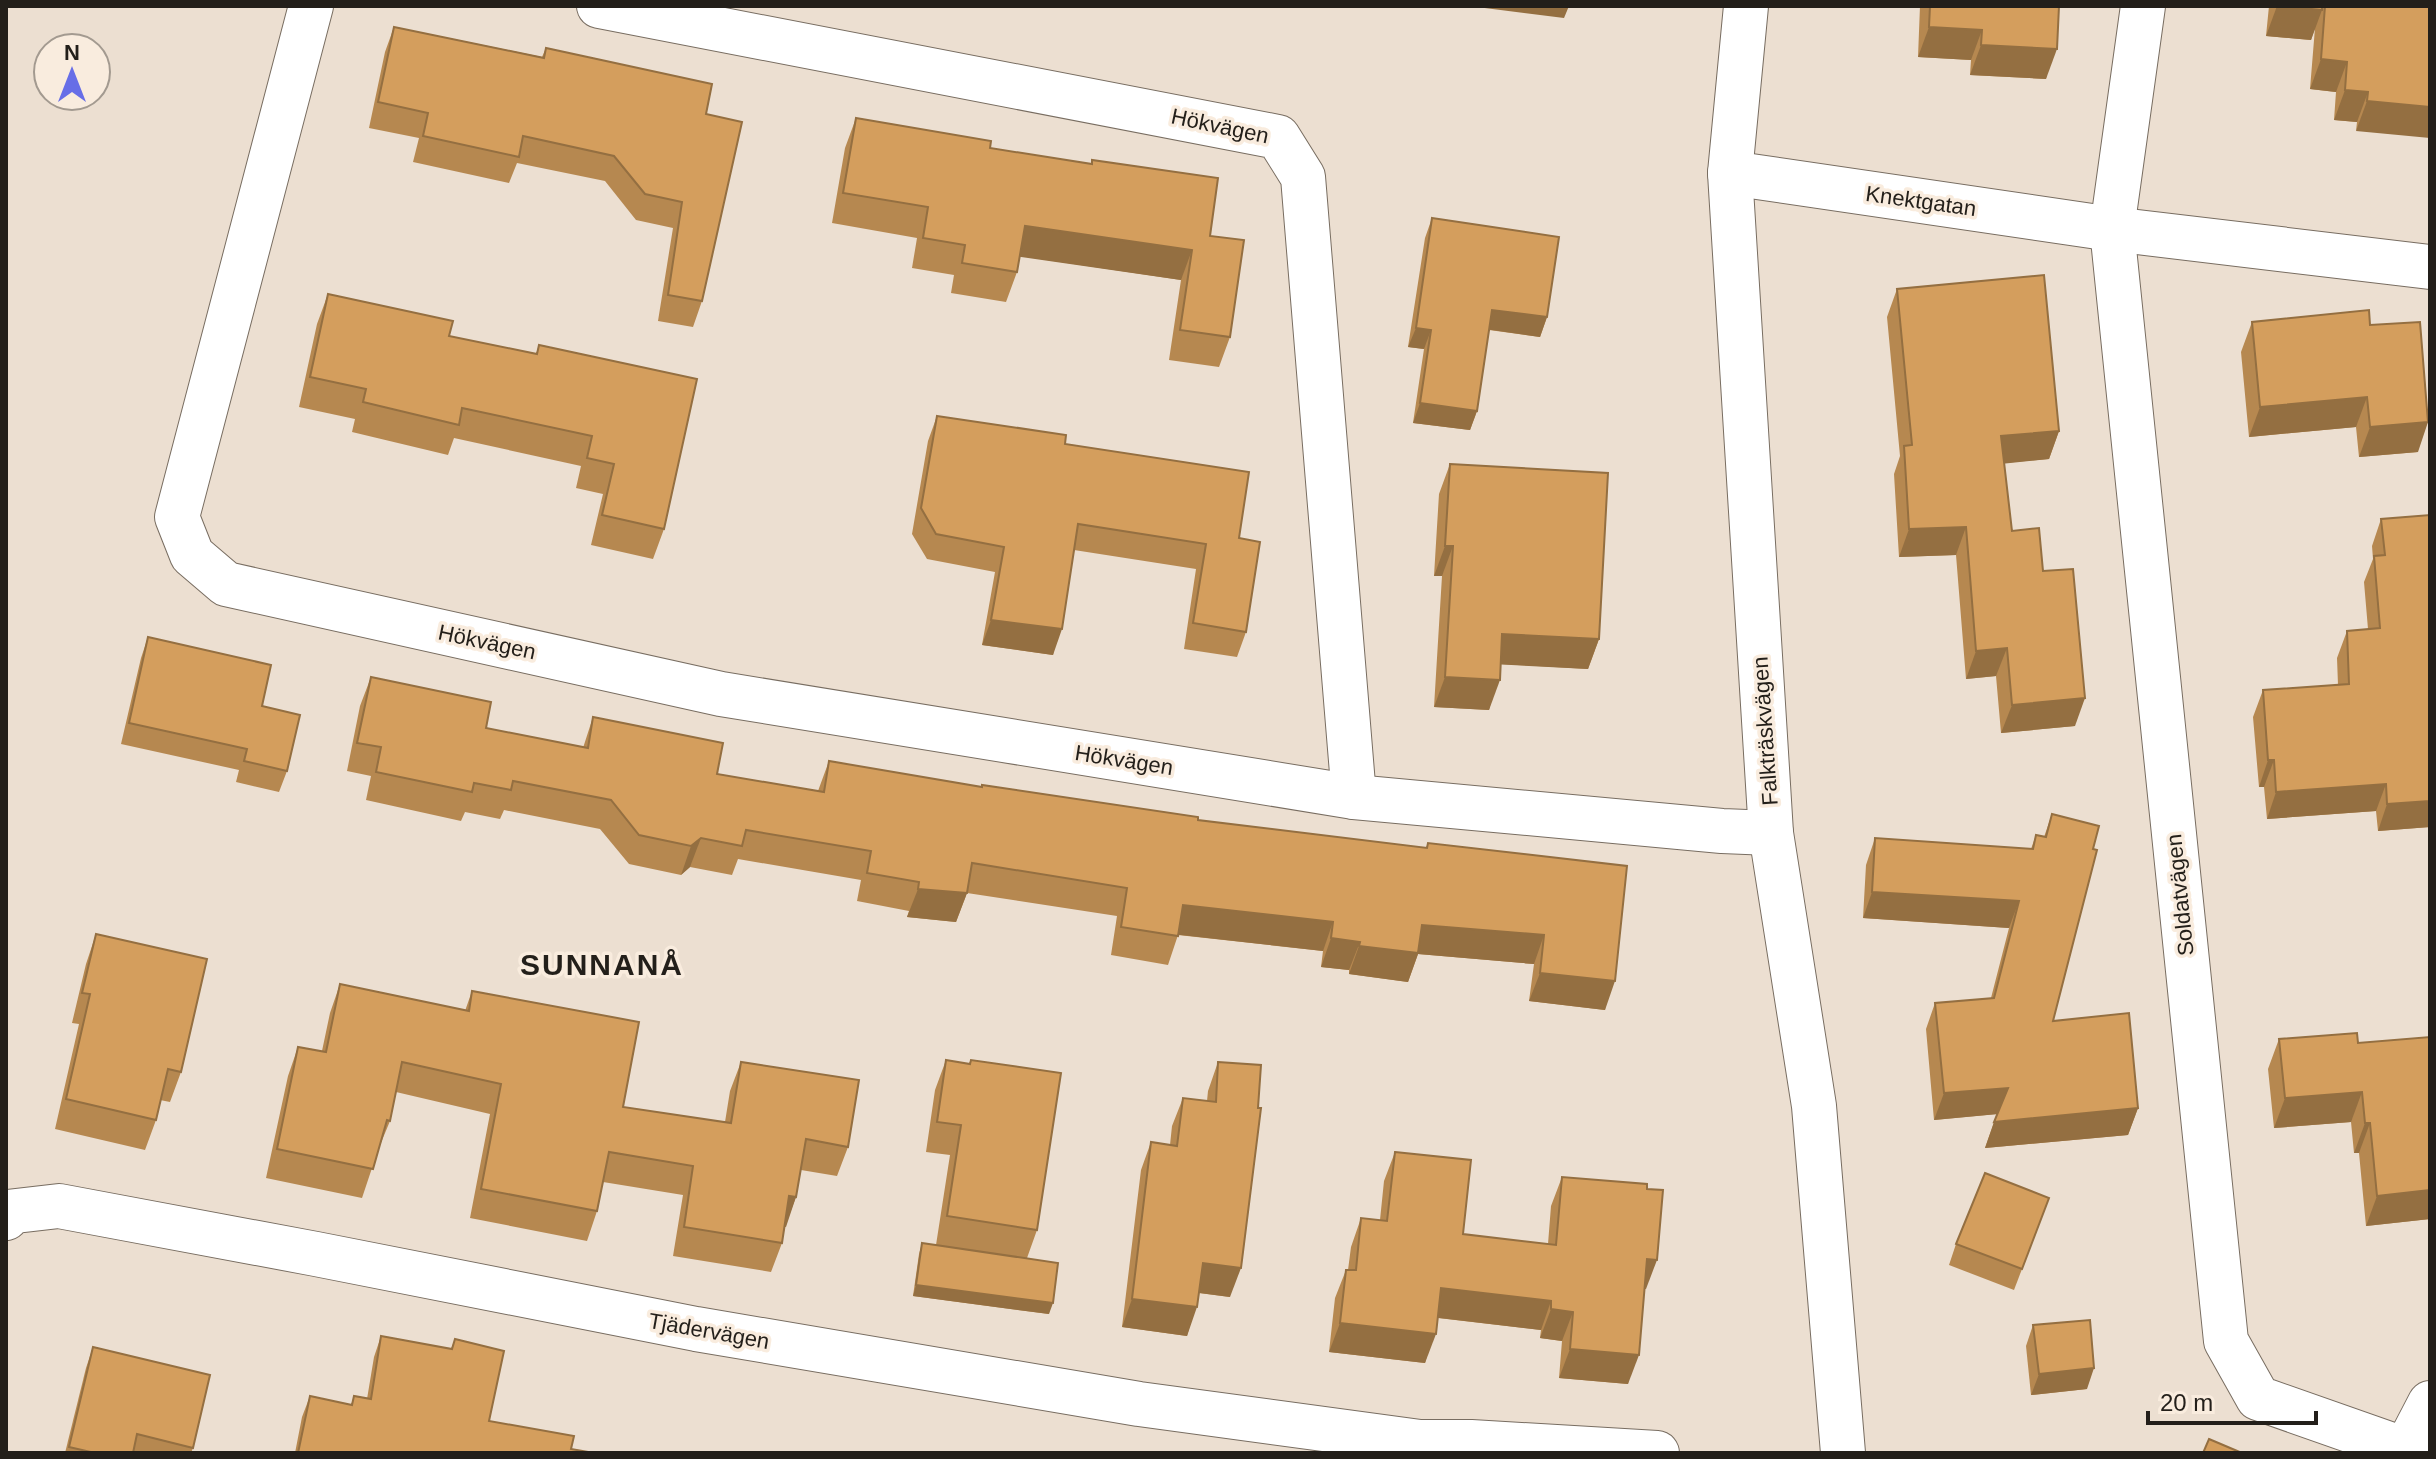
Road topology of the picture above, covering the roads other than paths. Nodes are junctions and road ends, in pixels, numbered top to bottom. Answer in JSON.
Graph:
{"nodes":[{"id":1,"x":311,"y":6,"type":"edge"},
{"id":2,"x":599,"y":6,"type":"edge"},
{"id":3,"x":1746,"y":6,"type":"edge"},
{"id":4,"x":2143,"y":6,"type":"edge"},
{"id":5,"x":1730,"y":173,"type":"junction"},
{"id":6,"x":2112,"y":229,"type":"junction"},
{"id":7,"x":2430,"y":267,"type":"edge"},
{"id":8,"x":1354,"y":797,"type":"junction"},
{"id":9,"x":1771,"y":833,"type":"junction"},
{"id":10,"x":6,"y":1218,"type":"edge"},
{"id":11,"x":2430,"y":1403,"type":"edge"},
{"id":12,"x":1419,"y":1447,"type":"edge"},
{"id":13,"x":2405,"y":1452,"type":"edge"},
{"id":14,"x":1657,"y":1453,"type":"edge"},
{"id":15,"x":1843,"y":1453,"type":"edge"}],
"edges":[{"from":1,"to":8,"type":"street","name":"Hökvägen"},
{"from":2,"to":8,"type":"street","name":"Hökvägen"},
{"from":3,"to":5,"type":"street","name":"Falkträskvägen"},
{"from":4,"to":6,"type":"street"},
{"from":5,"to":6,"type":"street","name":"Knektgatan"},
{"from":5,"to":9,"type":"street","name":"Falkträskvägen"},
{"from":6,"to":7,"type":"street","name":"Knektgatan"},
{"from":6,"to":13,"type":"street","name":"Soldatvägen"},
{"from":8,"to":9,"type":"street","name":"Hökvägen"},
{"from":9,"to":15,"type":"street","name":"Falkträskvägen"},
{"from":10,"to":12,"type":"street","name":"Tjädervägen"},
{"from":11,"to":13,"type":"street"},
{"from":12,"to":14,"type":"street","name":"Tjädervägen"}]}
